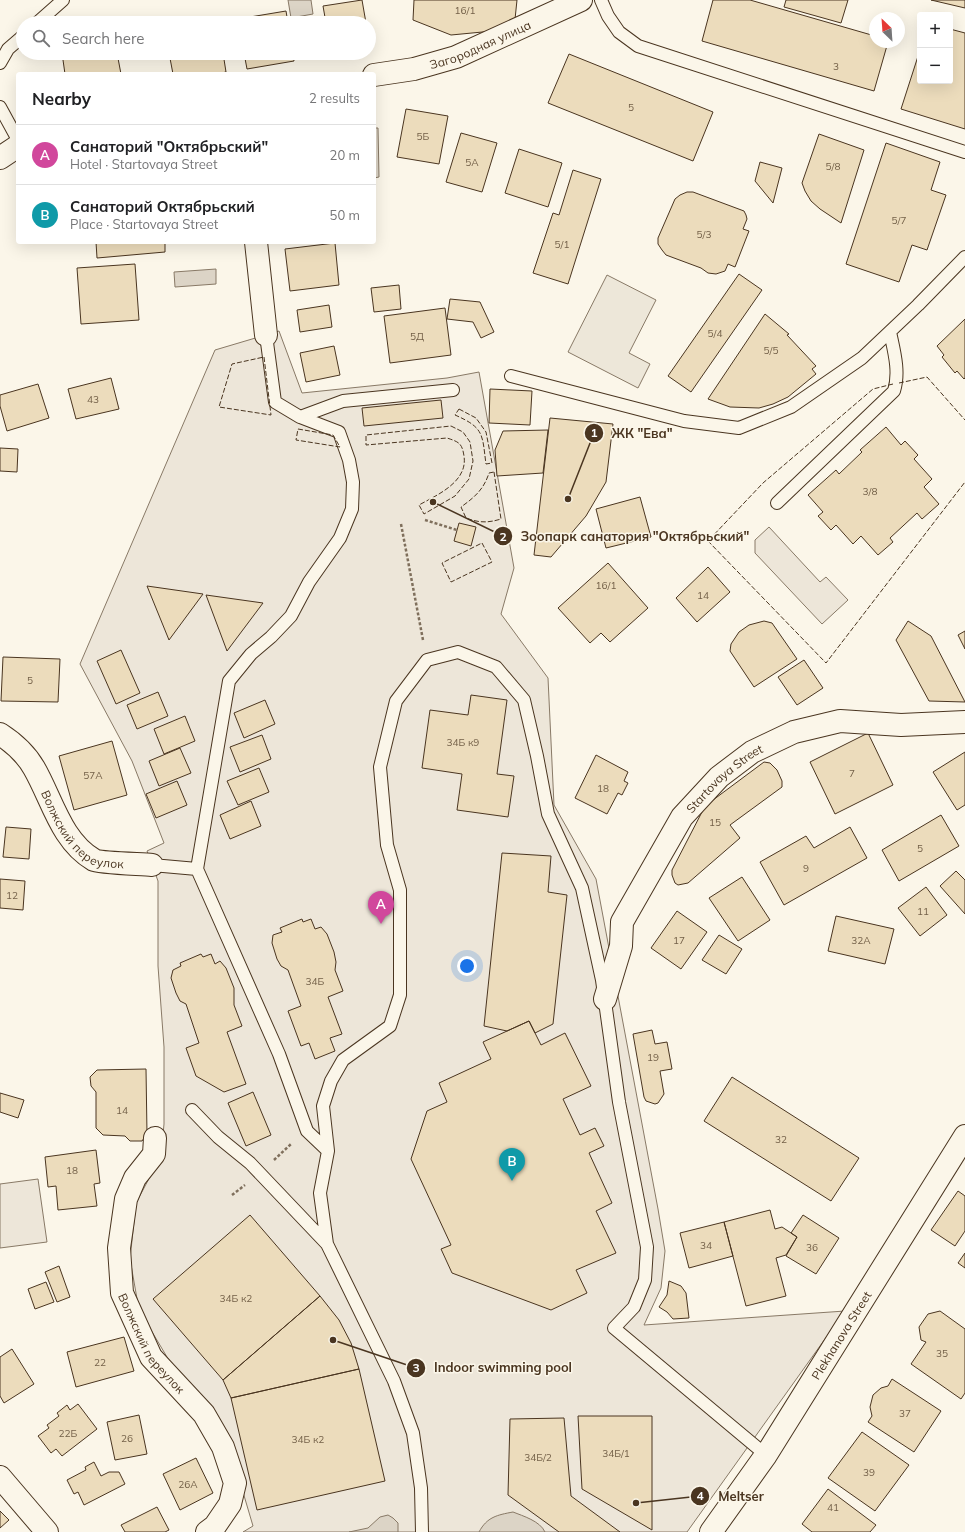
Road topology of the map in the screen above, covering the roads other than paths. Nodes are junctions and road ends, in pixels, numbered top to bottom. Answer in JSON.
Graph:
{"nodes":[{"id":1,"x":63,"y":0,"type":"edge"},
{"id":2,"x":581,"y":0,"type":"edge"},
{"id":3,"x":601,"y":0,"type":"edge"},
{"id":4,"x":46,"y":16,"type":"edge"},
{"id":5,"x":16,"y":42,"type":"edge"},
{"id":6,"x":0,"y":63,"type":"edge"},
{"id":7,"x":376,"y":75,"type":"edge"},
{"id":8,"x":0,"y":107,"type":"edge"},
{"id":9,"x":16,"y":136,"type":"edge"},
{"id":10,"x":16,"y":147,"type":"edge"},
{"id":11,"x":965,"y":152,"type":"edge"},
{"id":12,"x":0,"y":158,"type":"edge"},
{"id":13,"x":256,"y":244,"type":"edge"},
{"id":14,"x":965,"y":257,"type":"edge"},
{"id":15,"x":890,"y":332,"type":"junction"},
{"id":16,"x":266,"y":335,"type":"joint"},
{"id":17,"x":511,"y":376,"type":"dead end"},
{"id":18,"x":453,"y":390,"type":"dead end"},
{"id":19,"x":300,"y":417,"type":"junction"},
{"id":20,"x":777,"y":503,"type":"dead end"},
{"id":21,"x":965,"y":722,"type":"edge"},
{"id":22,"x":0,"y":734,"type":"edge"},
{"id":23,"x":152,"y":865,"type":"joint"},
{"id":24,"x":197,"y":869,"type":"junction"},
{"id":25,"x":605,"y":999,"type":"junction"},
{"id":26,"x":192,"y":1110,"type":"dead end"},
{"id":27,"x":965,"y":1136,"type":"edge"},
{"id":28,"x":155,"y":1138,"type":"dead end"},
{"id":29,"x":328,"y":1151,"type":"junction"},
{"id":30,"x":327,"y":1244,"type":"junction"},
{"id":31,"x":766,"y":1455,"type":"junction"},
{"id":32,"x":0,"y":1477,"type":"edge"},
{"id":33,"x":47,"y":1532,"type":"edge"},
{"id":34,"x":207,"y":1532,"type":"edge"},
{"id":35,"x":422,"y":1532,"type":"edge"},
{"id":36,"x":712,"y":1532,"type":"edge"}],
"edges":[{"from":1,"to":4,"type":"lane"},
{"from":2,"to":7,"type":"street","name":"Загородная улица"},
{"from":3,"to":11,"type":"lane"},
{"from":5,"to":6,"type":"lane"},
{"from":8,"to":9,"type":"lane"},
{"from":10,"to":12,"type":"street"},
{"from":13,"to":16,"type":"street"},
{"from":14,"to":15,"type":"lane"},
{"from":15,"to":17,"type":"lane"},
{"from":15,"to":20,"type":"lane"},
{"from":16,"to":19,"type":"lane"},
{"from":18,"to":19,"type":"lane"},
{"from":19,"to":24,"type":"lane"},
{"from":21,"to":25,"type":"street","name":"Startovaya Street"},
{"from":22,"to":23,"type":"street","name":"Волжский переулок"},
{"from":23,"to":24,"type":"lane","name":"Волжский переулок"},
{"from":24,"to":29,"type":"lane"},
{"from":25,"to":29,"type":"lane"},
{"from":25,"to":31,"type":"lane"},
{"from":26,"to":30,"type":"lane"},
{"from":27,"to":31,"type":"street","name":"Plekhanova Street"},
{"from":28,"to":34,"type":"street","name":"Волжский переулок"},
{"from":29,"to":30,"type":"lane"},
{"from":30,"to":35,"type":"lane"},
{"from":31,"to":36,"type":"street","name":"Plekhanova Street"},
{"from":32,"to":33,"type":"street"}]}
